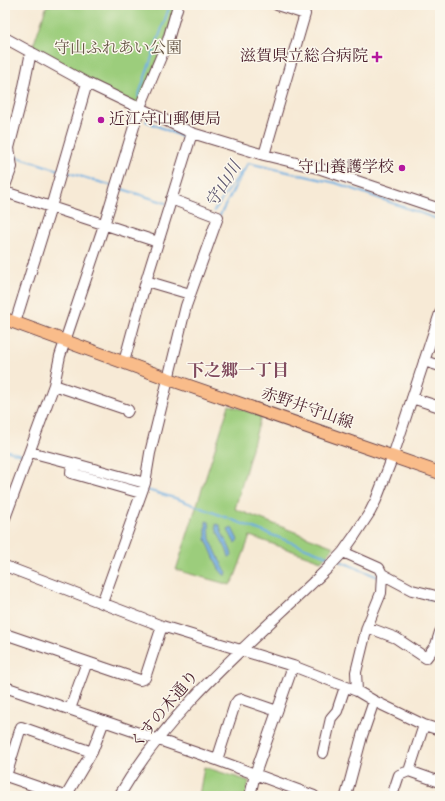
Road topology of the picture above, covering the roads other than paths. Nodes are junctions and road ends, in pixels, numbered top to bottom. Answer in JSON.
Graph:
{"nodes":[{"id":1,"x":178,"y":5,"type":"edge"},
{"id":2,"x":277,"y":5,"type":"edge"},
{"id":3,"x":5,"y":38,"type":"edge"},
{"id":4,"x":31,"y":52,"type":"junction"},
{"id":5,"x":87,"y":83,"type":"junction"},
{"id":6,"x":140,"y":107,"type":"junction"},
{"id":7,"x":192,"y":133,"type":"junction"},
{"id":8,"x":7,"y":148,"type":"edge"},
{"id":9,"x":264,"y":155,"type":"junction"},
{"id":10,"x":5,"y":186,"type":"edge"},
{"id":11,"x":5,"y":192,"type":"edge"},
{"id":12,"x":171,"y":199,"type":"junction"},
{"id":13,"x":51,"y":207,"type":"junction"},
{"id":14,"x":440,"y":209,"type":"edge"},
{"id":15,"x":104,"y":225,"type":"junction"},
{"id":16,"x":158,"y":242,"type":"junction"},
{"id":17,"x":146,"y":281,"type":"junction"},
{"id":18,"x":190,"y":294,"type":"junction"},
{"id":19,"x":440,"y":313,"type":"edge"},
{"id":20,"x":10,"y":321,"type":"edge"},
{"id":21,"x":66,"y":342,"type":"junction"},
{"id":22,"x":424,"y":361,"type":"junction"},
{"id":23,"x":124,"y":362,"type":"junction"},
{"id":24,"x":440,"y":366,"type":"edge"},
{"id":25,"x":169,"y":379,"type":"junction"},
{"id":26,"x":54,"y":385,"type":"junction"},
{"id":27,"x":412,"y":398,"type":"junction"},
{"id":28,"x":440,"y":407,"type":"edge"},
{"id":29,"x":127,"y":412,"type":"dead end"},
{"id":30,"x":30,"y":452,"type":"junction"},
{"id":31,"x":393,"y":456,"type":"junction"},
{"id":32,"x":440,"y":473,"type":"edge"},
{"id":33,"x":102,"y":476,"type":"junction"},
{"id":34,"x":145,"y":483,"type":"junction"},
{"id":35,"x":141,"y":493,"type":"junction"},
{"id":36,"x":5,"y":518,"type":"edge"},
{"id":37,"x":343,"y":552,"type":"junction"},
{"id":38,"x":5,"y":566,"type":"edge"},
{"id":39,"x":382,"y":577,"type":"junction"},
{"id":40,"x":440,"y":597,"type":"edge"},
{"id":41,"x":102,"y":603,"type":"junction"},
{"id":42,"x":162,"y":626,"type":"junction"},
{"id":43,"x":367,"y":627,"type":"junction"},
{"id":44,"x":440,"y":632,"type":"edge"},
{"id":45,"x":5,"y":634,"type":"edge"},
{"id":46,"x":241,"y":650,"type":"junction"},
{"id":47,"x":87,"y":662,"type":"junction"},
{"id":48,"x":292,"y":666,"type":"junction"},
{"id":49,"x":5,"y":687,"type":"edge"},
{"id":50,"x":345,"y":687,"type":"junction"},
{"id":51,"x":357,"y":691,"type":"junction"},
{"id":52,"x":374,"y":701,"type":"junction"},
{"id":53,"x":70,"y":708,"type":"junction"},
{"id":54,"x":277,"y":711,"type":"junction"},
{"id":55,"x":104,"y":721,"type":"junction"},
{"id":56,"x":424,"y":725,"type":"junction"},
{"id":57,"x":440,"y":730,"type":"edge"},
{"id":58,"x":158,"y":740,"type":"junction"},
{"id":59,"x":92,"y":752,"type":"junction"},
{"id":60,"x":323,"y":753,"type":"dead end"},
{"id":61,"x":217,"y":760,"type":"junction"},
{"id":62,"x":409,"y":771,"type":"junction"},
{"id":63,"x":255,"y":774,"type":"junction"},
{"id":64,"x":6,"y":777,"type":"edge"},
{"id":65,"x":440,"y":782,"type":"edge"},
{"id":66,"x":394,"y":790,"type":"dead end"},
{"id":67,"x":65,"y":796,"type":"edge"},
{"id":68,"x":119,"y":796,"type":"edge"},
{"id":69,"x":250,"y":796,"type":"edge"},
{"id":70,"x":314,"y":796,"type":"edge"},
{"id":71,"x":346,"y":796,"type":"edge"}],
"edges":[{"from":1,"to":6,"type":"street"},
{"from":2,"to":9,"type":"street"},
{"from":3,"to":4,"type":"street"},
{"from":4,"to":5,"type":"street"},
{"from":4,"to":8,"type":"street"},
{"from":5,"to":6,"type":"street"},
{"from":5,"to":13,"type":"street"},
{"from":6,"to":7,"type":"street"},
{"from":6,"to":15,"type":"street"},
{"from":7,"to":9,"type":"street"},
{"from":7,"to":12,"type":"street"},
{"from":8,"to":10,"type":"street"},
{"from":9,"to":14,"type":"street"},
{"from":11,"to":13,"type":"street"},
{"from":12,"to":16,"type":"street"},
{"from":12,"to":18,"type":"street"},
{"from":13,"to":15,"type":"street"},
{"from":13,"to":20,"type":"street"},
{"from":15,"to":16,"type":"street"},
{"from":15,"to":21,"type":"street"},
{"from":16,"to":17,"type":"street"},
{"from":17,"to":18,"type":"street"},
{"from":17,"to":23,"type":"street"},
{"from":18,"to":25,"type":"street"},
{"from":19,"to":22,"type":"street","name":"くすの木通り"},
{"from":20,"to":21,"type":"main road","name":"赤野井守山線"},
{"from":21,"to":23,"type":"main road","name":"赤野井守山線"},
{"from":21,"to":26,"type":"street"},
{"from":22,"to":24,"type":"street"},
{"from":22,"to":27,"type":"street","name":"くすの木通り"},
{"from":23,"to":25,"type":"main road","name":"赤野井守山線"},
{"from":25,"to":31,"type":"main road","name":"赤野井守山線"},
{"from":25,"to":34,"type":"street"},
{"from":26,"to":29,"type":"street"},
{"from":26,"to":30,"type":"street"},
{"from":27,"to":28,"type":"street"},
{"from":27,"to":31,"type":"street","name":"くすの木通り"},
{"from":30,"to":33,"type":"street"},
{"from":30,"to":36,"type":"street"},
{"from":31,"to":32,"type":"main road","name":"赤野井守山線"},
{"from":31,"to":37,"type":"street","name":"くすの木通り"},
{"from":33,"to":34,"type":"street"},
{"from":33,"to":35,"type":"street"},
{"from":34,"to":35,"type":"street"},
{"from":35,"to":41,"type":"street"},
{"from":37,"to":39,"type":"street"},
{"from":37,"to":46,"type":"street","name":"くすの木通り"},
{"from":38,"to":41,"type":"street"},
{"from":39,"to":40,"type":"street"},
{"from":39,"to":43,"type":"street"},
{"from":41,"to":42,"type":"street"},
{"from":42,"to":46,"type":"street"},
{"from":42,"to":47,"type":"street"},
{"from":43,"to":44,"type":"street"},
{"from":43,"to":51,"type":"street"},
{"from":45,"to":47,"type":"street"},
{"from":46,"to":48,"type":"street"},
{"from":46,"to":58,"type":"street","name":"くすの木通り"},
{"from":47,"to":53,"type":"street"},
{"from":48,"to":50,"type":"street"},
{"from":48,"to":54,"type":"street"},
{"from":49,"to":53,"type":"street"},
{"from":50,"to":51,"type":"street"},
{"from":50,"to":60,"type":"street"},
{"from":51,"to":52,"type":"street"},
{"from":52,"to":56,"type":"street"},
{"from":52,"to":71,"type":"street"},
{"from":53,"to":55,"type":"street"},
{"from":54,"to":61,"type":"street"},
{"from":54,"to":63,"type":"street"},
{"from":55,"to":58,"type":"street"},
{"from":55,"to":59,"type":"street"},
{"from":56,"to":57,"type":"street"},
{"from":56,"to":62,"type":"street"},
{"from":58,"to":61,"type":"street"},
{"from":58,"to":68,"type":"street","name":"くすの木通り"},
{"from":59,"to":64,"type":"street"},
{"from":59,"to":67,"type":"street"},
{"from":61,"to":63,"type":"street"},
{"from":62,"to":65,"type":"street"},
{"from":62,"to":66,"type":"street"},
{"from":63,"to":69,"type":"street"},
{"from":63,"to":70,"type":"street"},
{"from":64,"to":67,"type":"street"}]}
